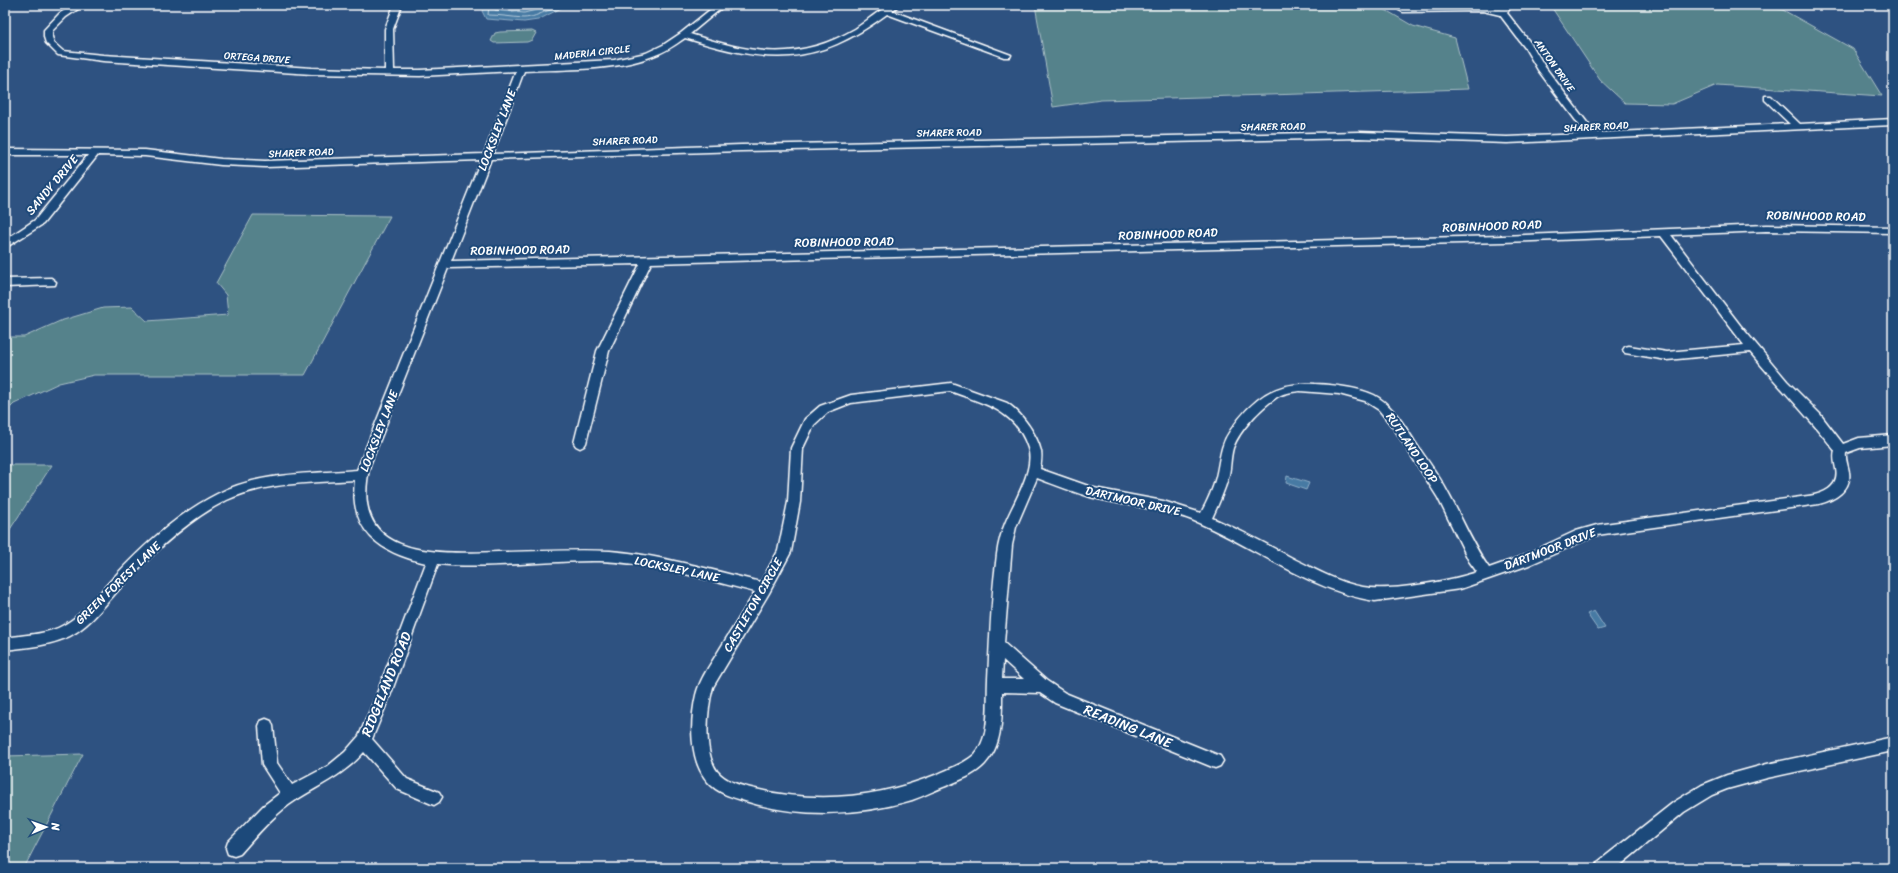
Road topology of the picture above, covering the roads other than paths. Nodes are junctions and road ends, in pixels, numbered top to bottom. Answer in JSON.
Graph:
{"nodes":[{"id":1,"x":80,"y":5,"type":"edge"},
{"id":2,"x":398,"y":5,"type":"edge"},
{"id":3,"x":721,"y":5,"type":"edge"},
{"id":4,"x":895,"y":5,"type":"edge"},
{"id":5,"x":1504,"y":9,"type":"edge"},
{"id":6,"x":1403,"y":10,"type":"dead end"},
{"id":7,"x":886,"y":11,"type":"junction"},
{"id":8,"x":684,"y":35,"type":"junction"},
{"id":9,"x":1007,"y":55,"type":"dead end"},
{"id":10,"x":521,"y":69,"type":"junction"},
{"id":11,"x":390,"y":73,"type":"junction"},
{"id":12,"x":1768,"y":98,"type":"dead end"},
{"id":13,"x":1893,"y":122,"type":"edge"},
{"id":14,"x":1798,"y":127,"type":"junction"},
{"id":15,"x":1593,"y":137,"type":"junction"},
{"id":16,"x":5,"y":152,"type":"edge"},
{"id":17,"x":96,"y":152,"type":"junction"},
{"id":18,"x":487,"y":156,"type":"junction"},
{"id":19,"x":1893,"y":230,"type":"edge"},
{"id":20,"x":1664,"y":233,"type":"junction"},
{"id":21,"x":5,"y":245,"type":"edge"},
{"id":22,"x":647,"y":260,"type":"junction"},
{"id":23,"x":444,"y":265,"type":"junction"},
{"id":24,"x":51,"y":282,"type":"dead end"},
{"id":25,"x":5,"y":283,"type":"edge"},
{"id":26,"x":1754,"y":348,"type":"junction"},
{"id":27,"x":1629,"y":350,"type":"dead end"},
{"id":28,"x":1893,"y":440,"type":"edge"},
{"id":29,"x":580,"y":443,"type":"dead end"},
{"id":30,"x":1841,"y":450,"type":"junction"},
{"id":31,"x":1034,"y":472,"type":"junction"},
{"id":32,"x":362,"y":474,"type":"junction"},
{"id":33,"x":1204,"y":520,"type":"junction"},
{"id":34,"x":434,"y":558,"type":"junction"},
{"id":35,"x":1485,"y":573,"type":"junction"},
{"id":36,"x":764,"y":589,"type":"junction"},
{"id":37,"x":5,"y":644,"type":"edge"},
{"id":38,"x":996,"y":646,"type":"junction"},
{"id":39,"x":995,"y":685,"type":"junction"},
{"id":40,"x":1042,"y":686,"type":"junction"},
{"id":41,"x":266,"y":726,"type":"dead end"},
{"id":42,"x":364,"y":741,"type":"junction"},
{"id":43,"x":1893,"y":744,"type":"edge"},
{"id":44,"x":1216,"y":761,"type":"dead end"},
{"id":45,"x":290,"y":795,"type":"junction"},
{"id":46,"x":434,"y":797,"type":"dead end"},
{"id":47,"x":234,"y":848,"type":"dead end"},
{"id":48,"x":1604,"y":868,"type":"edge"}],
"edges":[{"from":1,"to":11,"type":"street","name":"ORTEGA DRIVE"},
{"from":2,"to":11,"type":"street"},
{"from":3,"to":8,"type":"street","name":"MADERIA CIRCLE"},
{"from":4,"to":7,"type":"street"},
{"from":5,"to":6,"type":"street"},
{"from":5,"to":15,"type":"street","name":"ANTON DRIVE"},
{"from":7,"to":8,"type":"street"},
{"from":7,"to":9,"type":"street"},
{"from":8,"to":10,"type":"street","name":"MADERIA CIRCLE"},
{"from":10,"to":11,"type":"street","name":"ORTEGA DRIVE"},
{"from":10,"to":18,"type":"street","name":"LOCKSLEY LANE"},
{"from":12,"to":14,"type":"street"},
{"from":13,"to":14,"type":"street","name":"SHARER ROAD"},
{"from":14,"to":15,"type":"street","name":"SHARER ROAD"},
{"from":15,"to":18,"type":"street","name":"SHARER ROAD"},
{"from":16,"to":17,"type":"street","name":"SHARER ROAD"},
{"from":17,"to":18,"type":"street","name":"SHARER ROAD"},
{"from":17,"to":21,"type":"street","name":"SANDY DRIVE"},
{"from":18,"to":23,"type":"street","name":"LOCKSLEY LANE"},
{"from":19,"to":20,"type":"street","name":"ROBINHOOD ROAD"},
{"from":20,"to":22,"type":"street","name":"ROBINHOOD ROAD"},
{"from":20,"to":26,"type":"street"},
{"from":22,"to":23,"type":"street","name":"ROBINHOOD ROAD"},
{"from":22,"to":29,"type":"street"},
{"from":23,"to":32,"type":"street","name":"LOCKSLEY LANE"},
{"from":24,"to":25,"type":"street"},
{"from":26,"to":27,"type":"street"},
{"from":26,"to":30,"type":"street"},
{"from":28,"to":30,"type":"street"},
{"from":30,"to":35,"type":"street","name":"DARTMOOR DRIVE"},
{"from":31,"to":33,"type":"street","name":"DARTMOOR DRIVE"},
{"from":31,"to":36,"type":"street","name":"CASTLETON CIRCLE"},
{"from":31,"to":38,"type":"street","name":"CASTLETON CIRCLE"},
{"from":32,"to":34,"type":"street","name":"LOCKSLEY LANE"},
{"from":32,"to":37,"type":"street","name":"GREEN FOREST LANE"},
{"from":33,"to":35,"type":"street","name":"DARTMOOR DRIVE"},
{"from":33,"to":35,"type":"street","name":"RUTLAND LOOP"},
{"from":34,"to":36,"type":"street","name":"LOCKSLEY LANE"},
{"from":34,"to":42,"type":"street","name":"RIDGELAND ROAD"},
{"from":36,"to":39,"type":"street","name":"CASTLETON CIRCLE"},
{"from":38,"to":39,"type":"street","name":"CASTLETON CIRCLE"},
{"from":38,"to":40,"type":"street","name":"READING LANE"},
{"from":39,"to":40,"type":"street"},
{"from":40,"to":44,"type":"street","name":"READING LANE"},
{"from":41,"to":45,"type":"street"},
{"from":42,"to":45,"type":"street","name":"RIDGELAND ROAD"},
{"from":42,"to":46,"type":"street"},
{"from":43,"to":48,"type":"street"},
{"from":45,"to":47,"type":"street","name":"RIDGELAND ROAD"}]}
